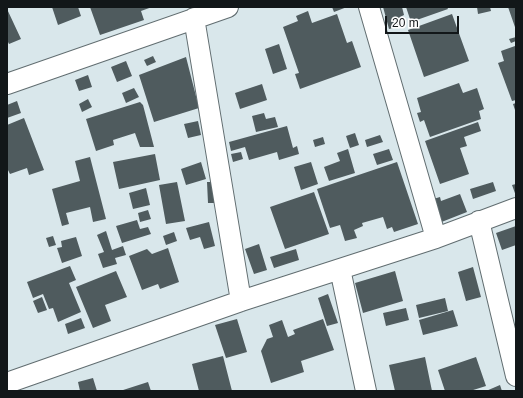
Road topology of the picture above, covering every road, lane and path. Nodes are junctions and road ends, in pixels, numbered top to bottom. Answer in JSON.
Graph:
{"nodes":[{"id":1,"x":228,"y":7,"type":"edge"},
{"id":2,"x":369,"y":7,"type":"edge"},
{"id":3,"x":194,"y":18,"type":"junction"},
{"id":4,"x":7,"y":84,"type":"edge"},
{"id":5,"x":516,"y":208,"type":"edge"},
{"id":6,"x":479,"y":221,"type":"junction"},
{"id":7,"x":436,"y":238,"type":"junction"},
{"id":8,"x":340,"y":269,"type":"junction"},
{"id":9,"x":241,"y":301,"type":"junction"},
{"id":10,"x":516,"y":376,"type":"edge"},
{"id":11,"x":7,"y":383,"type":"edge"},
{"id":12,"x":366,"y":391,"type":"edge"}],
"edges":[{"from":1,"to":3,"type":"street"},
{"from":2,"to":7,"type":"street"},
{"from":3,"to":4,"type":"street"},
{"from":3,"to":9,"type":"street"},
{"from":5,"to":6,"type":"street"},
{"from":6,"to":7,"type":"street"},
{"from":6,"to":10,"type":"street"},
{"from":7,"to":8,"type":"street"},
{"from":8,"to":9,"type":"street"},
{"from":8,"to":12,"type":"street"},
{"from":9,"to":11,"type":"street"}]}
